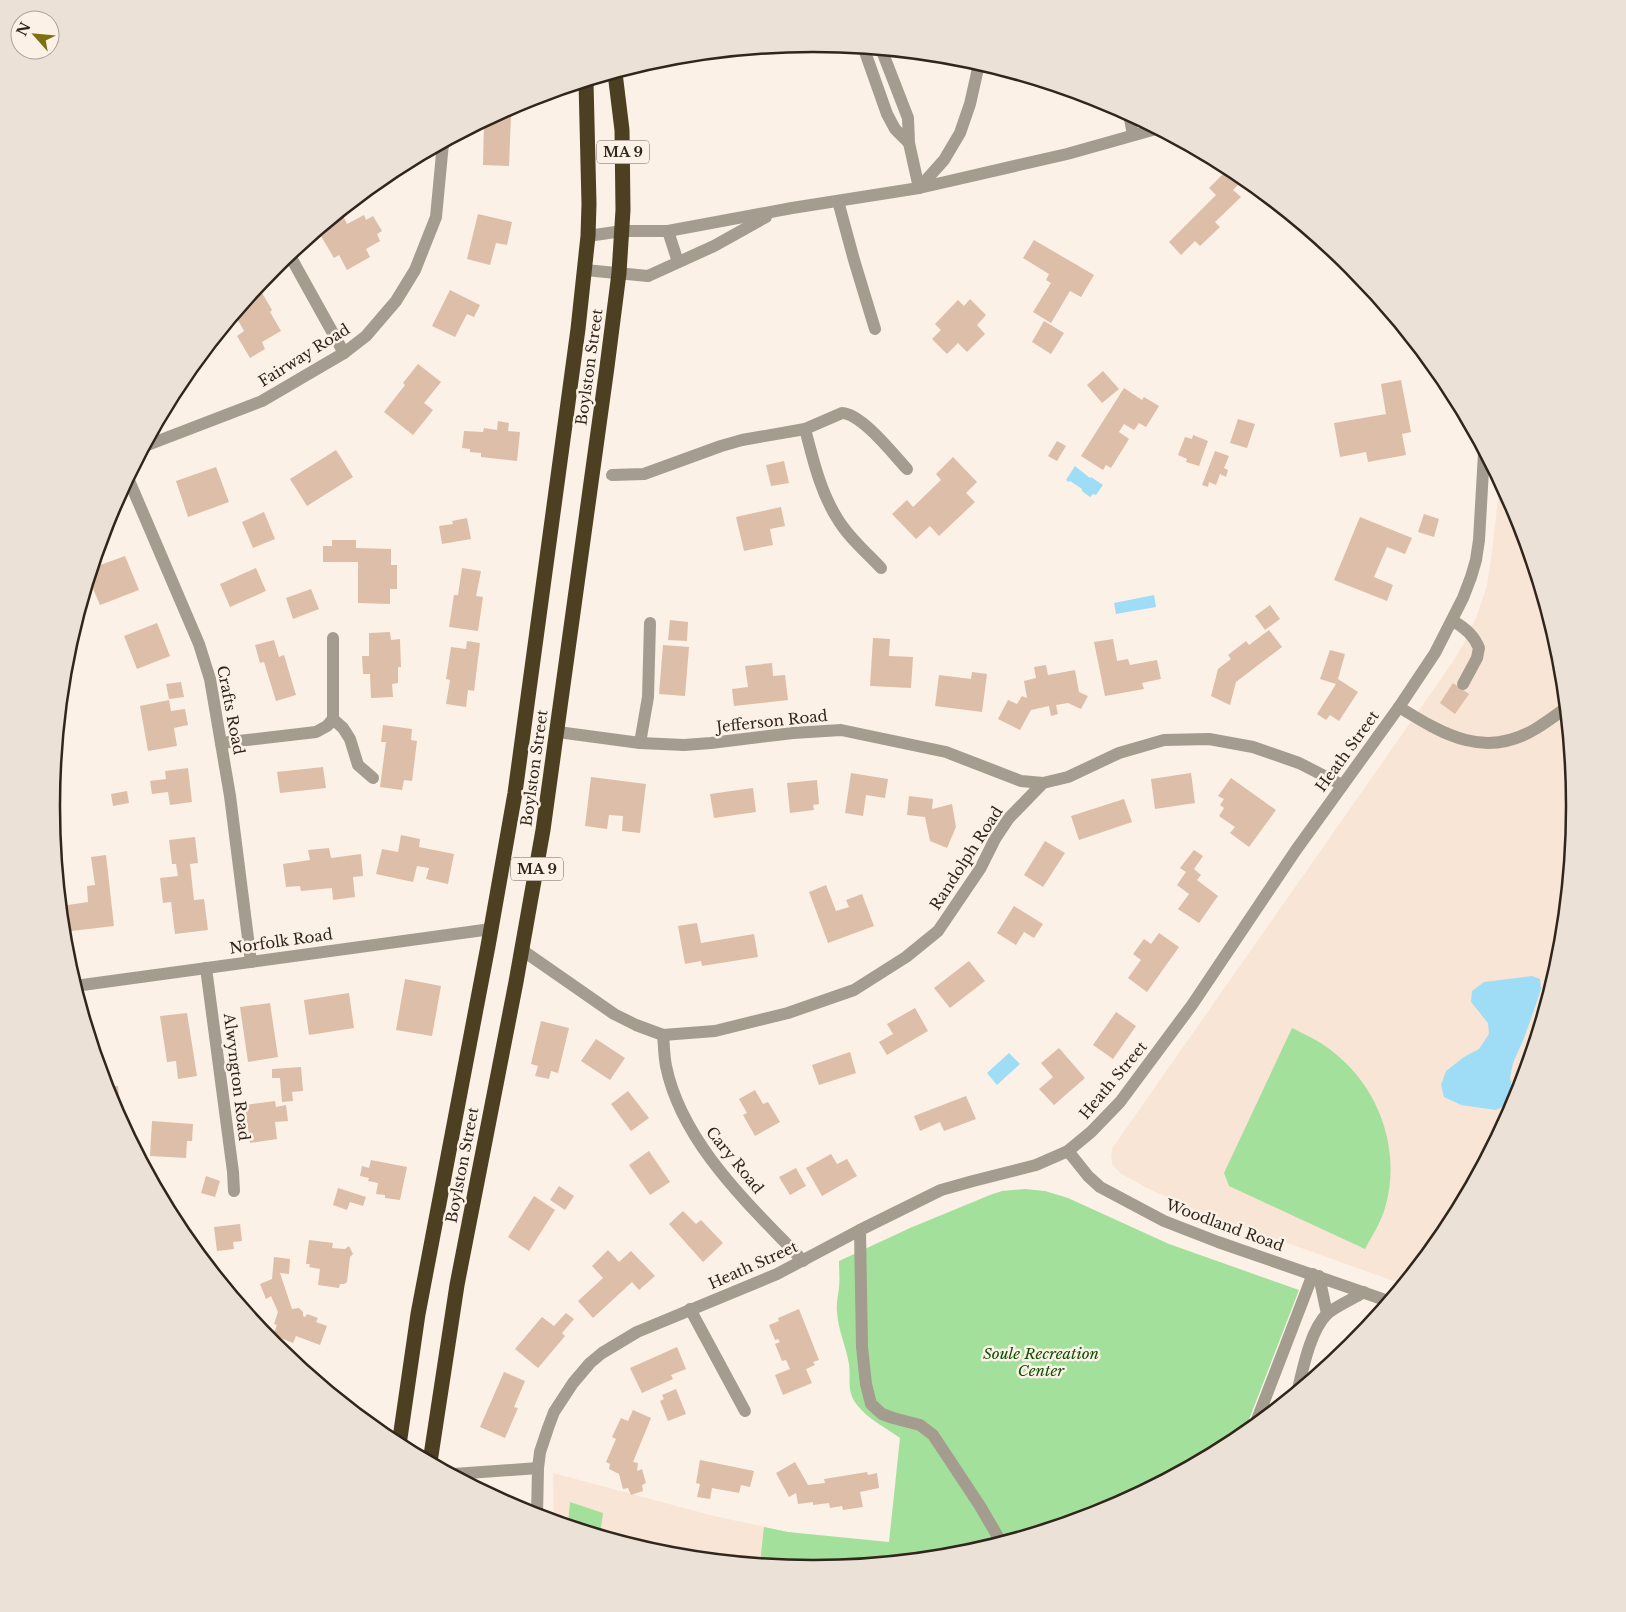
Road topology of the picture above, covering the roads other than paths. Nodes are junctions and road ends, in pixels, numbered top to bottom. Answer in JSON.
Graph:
{"nodes":[{"id":1,"x":866,"y":54,"type":"edge"},
{"id":2,"x":884,"y":56,"type":"edge"},
{"id":3,"x":977,"y":71,"type":"edge"},
{"id":4,"x":616,"y":78,"type":"edge"},
{"id":5,"x":586,"y":87,"type":"edge"},
{"id":6,"x":1130,"y":123,"type":"edge"},
{"id":7,"x":1148,"y":131,"type":"edge"},
{"id":8,"x":1133,"y":136,"type":"junction"},
{"id":9,"x":909,"y":143,"type":"junction"},
{"id":10,"x":442,"y":150,"type":"edge"},
{"id":11,"x":919,"y":188,"type":"junction"},
{"id":12,"x":838,"y":201,"type":"junction"},
{"id":13,"x":775,"y":212,"type":"junction"},
{"id":14,"x":622,"y":231,"type":"junction"},
{"id":15,"x":668,"y":231,"type":"junction"},
{"id":16,"x":588,"y":236,"type":"junction"},
{"id":17,"x":293,"y":261,"type":"edge"},
{"id":18,"x":678,"y":262,"type":"junction"},
{"id":19,"x":585,"y":270,"type":"junction"},
{"id":20,"x":618,"y":273,"type":"junction"},
{"id":21,"x":875,"y":329,"type":"dead end"},
{"id":22,"x":344,"y":353,"type":"junction"},
{"id":23,"x":805,"y":429,"type":"junction"},
{"id":24,"x":153,"y":443,"type":"edge"},
{"id":25,"x":1483,"y":462,"type":"edge"},
{"id":26,"x":907,"y":469,"type":"dead end"},
{"id":27,"x":612,"y":475,"type":"dead end"},
{"id":28,"x":131,"y":486,"type":"edge"},
{"id":29,"x":881,"y":568,"type":"dead end"},
{"id":30,"x":1453,"y":621,"type":"junction"},
{"id":31,"x":650,"y":623,"type":"dead end"},
{"id":32,"x":333,"y":638,"type":"dead end"},
{"id":33,"x":1462,"y":684,"type":"dead end"},
{"id":34,"x":1399,"y":707,"type":"junction"},
{"id":35,"x":1560,"y":712,"type":"edge"},
{"id":36,"x":333,"y":720,"type":"junction"},
{"id":37,"x":558,"y":732,"type":"junction"},
{"id":38,"x":221,"y":743,"type":"junction"},
{"id":39,"x":640,"y":743,"type":"junction"},
{"id":40,"x":373,"y":778,"type":"dead end"},
{"id":41,"x":1043,"y":783,"type":"junction"},
{"id":42,"x":1342,"y":786,"type":"junction"},
{"id":43,"x":491,"y":929,"type":"junction"},
{"id":44,"x":522,"y":950,"type":"junction"},
{"id":45,"x":251,"y":962,"type":"junction"},
{"id":46,"x":206,"y":968,"type":"junction"},
{"id":47,"x":81,"y":985,"type":"edge"},
{"id":48,"x":663,"y":1035,"type":"junction"},
{"id":49,"x":1068,"y":1152,"type":"junction"},
{"id":50,"x":234,"y":1191,"type":"dead end"},
{"id":51,"x":860,"y":1230,"type":"junction"},
{"id":52,"x":802,"y":1261,"type":"junction"},
{"id":53,"x":1316,"y":1276,"type":"junction"},
{"id":54,"x":1364,"y":1292,"type":"junction"},
{"id":55,"x":1383,"y":1299,"type":"edge"},
{"id":56,"x":690,"y":1309,"type":"junction"},
{"id":57,"x":1327,"y":1314,"type":"junction"},
{"id":58,"x":1300,"y":1381,"type":"edge"},
{"id":59,"x":745,"y":1411,"type":"dead end"},
{"id":60,"x":1260,"y":1413,"type":"edge"},
{"id":61,"x":400,"y":1437,"type":"edge"},
{"id":62,"x":431,"y":1456,"type":"edge"},
{"id":63,"x":538,"y":1468,"type":"junction"},
{"id":64,"x":463,"y":1473,"type":"edge"},
{"id":65,"x":537,"y":1507,"type":"edge"},
{"id":66,"x":997,"y":1537,"type":"edge"}],
"edges":[{"from":1,"to":9,"type":"street"},
{"from":2,"to":9,"type":"street"},
{"from":3,"to":11,"type":"street"},
{"from":4,"to":14,"type":"highway","name":"Boylston Street","number":"MA 9"},
{"from":5,"to":16,"type":"highway","name":"Boylston Street","number":"MA 9"},
{"from":6,"to":8,"type":"street"},
{"from":7,"to":8,"type":"street"},
{"from":8,"to":11,"type":"street"},
{"from":9,"to":11,"type":"street"},
{"from":10,"to":22,"type":"street","name":"Fairway Road"},
{"from":11,"to":12,"type":"street"},
{"from":12,"to":13,"type":"street"},
{"from":12,"to":21,"type":"street"},
{"from":13,"to":15,"type":"street"},
{"from":13,"to":18,"type":"street"},
{"from":14,"to":15,"type":"street"},
{"from":14,"to":16,"type":"street"},
{"from":14,"to":20,"type":"highway","name":"Boylston Street","number":"MA 9"},
{"from":15,"to":18,"type":"street"},
{"from":16,"to":19,"type":"highway","name":"Boylston Street","number":"MA 9"},
{"from":17,"to":22,"type":"street"},
{"from":18,"to":20,"type":"street"},
{"from":19,"to":20,"type":"street"},
{"from":19,"to":43,"type":"highway","name":"Boylston Street","number":"MA 9"},
{"from":20,"to":37,"type":"highway","name":"Boylston Street","number":"MA 9"},
{"from":22,"to":24,"type":"street","name":"Fairway Road"},
{"from":23,"to":26,"type":"street"},
{"from":23,"to":27,"type":"street"},
{"from":23,"to":29,"type":"street"},
{"from":25,"to":30,"type":"street","name":"Heath Street"},
{"from":28,"to":38,"type":"street","name":"Crafts Road"},
{"from":30,"to":33,"type":"street"},
{"from":30,"to":34,"type":"street","name":"Heath Street"},
{"from":31,"to":39,"type":"street"},
{"from":32,"to":36,"type":"street"},
{"from":34,"to":35,"type":"street"},
{"from":34,"to":42,"type":"street","name":"Heath Street"},
{"from":36,"to":38,"type":"street"},
{"from":36,"to":40,"type":"street"},
{"from":37,"to":39,"type":"street","name":"Jefferson Road"},
{"from":37,"to":44,"type":"highway","name":"Boylston Street","number":"MA 9"},
{"from":38,"to":45,"type":"street","name":"Crafts Road"},
{"from":39,"to":41,"type":"street","name":"Jefferson Road"},
{"from":41,"to":42,"type":"street"},
{"from":41,"to":48,"type":"street","name":"Randolph Road"},
{"from":42,"to":49,"type":"street","name":"Heath Street"},
{"from":43,"to":45,"type":"street","name":"Norfolk Road"},
{"from":43,"to":61,"type":"highway","name":"Boylston Street","number":"MA 9"},
{"from":44,"to":48,"type":"street","name":"Randolph Road"},
{"from":44,"to":62,"type":"highway","name":"Boylston Street","number":"MA 9"},
{"from":45,"to":46,"type":"street","name":"Norfolk Road"},
{"from":46,"to":47,"type":"street","name":"Norfolk Road"},
{"from":46,"to":50,"type":"street","name":"Alwyngton Road"},
{"from":48,"to":52,"type":"street","name":"Cary Road"},
{"from":49,"to":51,"type":"street","name":"Heath Street"},
{"from":49,"to":53,"type":"street","name":"Woodland Road"},
{"from":51,"to":52,"type":"street","name":"Heath Street"},
{"from":51,"to":66,"type":"street"},
{"from":52,"to":56,"type":"street","name":"Heath Street"},
{"from":53,"to":54,"type":"street","name":"Woodland Road"},
{"from":53,"to":57,"type":"street"},
{"from":53,"to":60,"type":"street"},
{"from":54,"to":55,"type":"street","name":"Woodland Road"},
{"from":54,"to":57,"type":"street"},
{"from":56,"to":59,"type":"street"},
{"from":56,"to":63,"type":"street","name":"Heath Street"},
{"from":57,"to":58,"type":"street"},
{"from":63,"to":64,"type":"street"},
{"from":63,"to":65,"type":"street","name":"Heath Street"}]}
